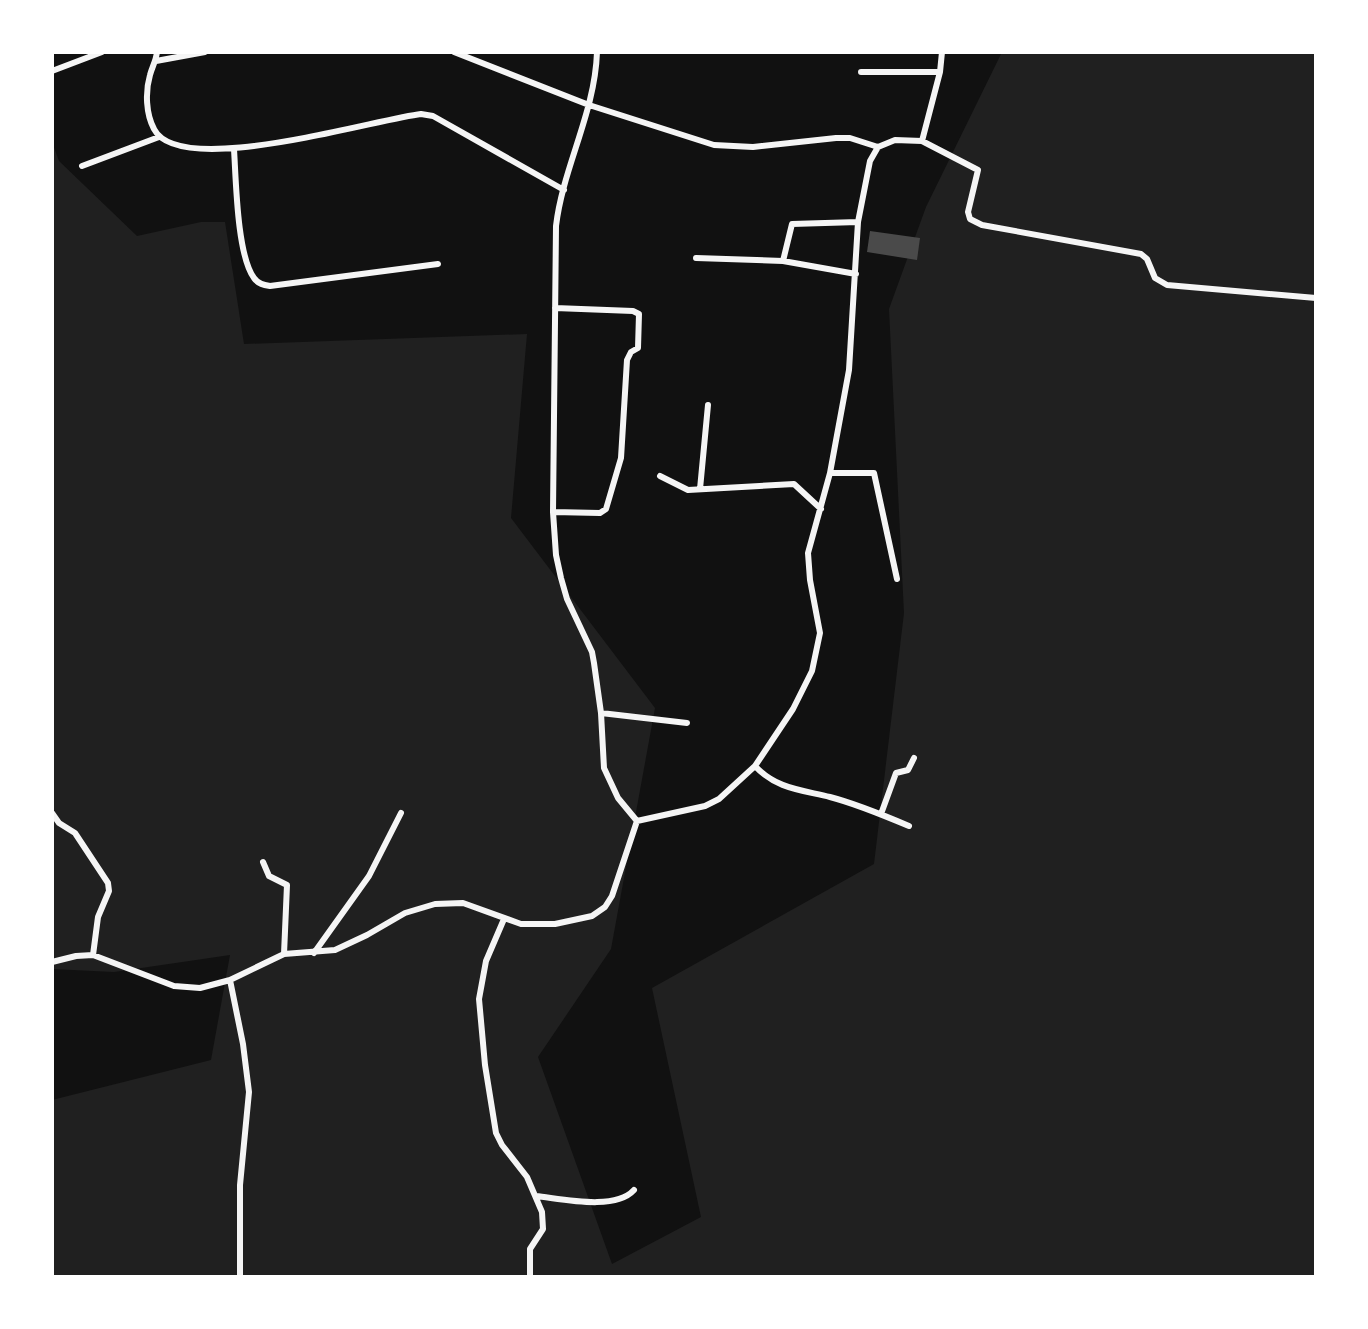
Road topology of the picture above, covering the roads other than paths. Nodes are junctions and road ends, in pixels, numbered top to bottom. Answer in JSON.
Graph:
{"nodes":[{"id":1,"x":102,"y":52,"type":"edge"},
{"id":2,"x":157,"y":52,"type":"edge"},
{"id":3,"x":205,"y":52,"type":"edge"},
{"id":4,"x":454,"y":52,"type":"edge"},
{"id":5,"x":597,"y":52,"type":"edge"},
{"id":6,"x":942,"y":52,"type":"edge"},
{"id":7,"x":156,"y":61,"type":"junction"},
{"id":8,"x":52,"y":71,"type":"edge"},
{"id":9,"x":861,"y":72,"type":"dead end"},
{"id":10,"x":940,"y":72,"type":"junction"},
{"id":11,"x":589,"y":105,"type":"junction"},
{"id":12,"x":159,"y":137,"type":"junction"},
{"id":13,"x":922,"y":141,"type":"junction"},
{"id":14,"x":878,"y":147,"type":"junction"},
{"id":15,"x":234,"y":149,"type":"junction"},
{"id":16,"x":82,"y":166,"type":"dead end"},
{"id":17,"x":564,"y":190,"type":"junction"},
{"id":18,"x":858,"y":222,"type":"junction"},
{"id":19,"x":696,"y":258,"type":"dead end"},
{"id":20,"x":783,"y":261,"type":"junction"},
{"id":21,"x":438,"y":264,"type":"dead end"},
{"id":22,"x":856,"y":274,"type":"junction"},
{"id":23,"x":1316,"y":298,"type":"edge"},
{"id":24,"x":555,"y":308,"type":"junction"},
{"id":25,"x":708,"y":405,"type":"dead end"},
{"id":26,"x":830,"y":473,"type":"junction"},
{"id":27,"x":660,"y":476,"type":"dead end"},
{"id":28,"x":700,"y":489,"type":"junction"},
{"id":29,"x":821,"y":509,"type":"junction"},
{"id":30,"x":553,"y":512,"type":"junction"},
{"id":31,"x":897,"y":579,"type":"dead end"},
{"id":32,"x":601,"y":713,"type":"junction"},
{"id":33,"x":687,"y":723,"type":"dead end"},
{"id":34,"x":914,"y":758,"type":"dead end"},
{"id":35,"x":755,"y":766,"type":"junction"},
{"id":36,"x":52,"y":813,"type":"edge"},
{"id":37,"x":401,"y":813,"type":"dead end"},
{"id":38,"x":881,"y":814,"type":"junction"},
{"id":39,"x":637,"y":821,"type":"junction"},
{"id":40,"x":909,"y":826,"type":"dead end"},
{"id":41,"x":263,"y":862,"type":"dead end"},
{"id":42,"x":504,"y":919,"type":"junction"},
{"id":43,"x":314,"y":953,"type":"junction"},
{"id":44,"x":284,"y":954,"type":"junction"},
{"id":45,"x":93,"y":955,"type":"junction"},
{"id":46,"x":52,"y":962,"type":"edge"},
{"id":47,"x":230,"y":980,"type":"junction"},
{"id":48,"x":634,"y":1190,"type":"dead end"},
{"id":49,"x":536,"y":1196,"type":"junction"},
{"id":50,"x":240,"y":1277,"type":"edge"},
{"id":51,"x":530,"y":1277,"type":"edge"}],
"edges":[{"from":1,"to":8,"type":"street"},
{"from":2,"to":7,"type":"street"},
{"from":3,"to":7,"type":"street"},
{"from":4,"to":11,"type":"street"},
{"from":5,"to":11,"type":"street"},
{"from":6,"to":10,"type":"street"},
{"from":7,"to":12,"type":"street"},
{"from":9,"to":10,"type":"street"},
{"from":10,"to":13,"type":"street"},
{"from":11,"to":14,"type":"street"},
{"from":11,"to":17,"type":"street"},
{"from":12,"to":15,"type":"street"},
{"from":12,"to":16,"type":"street"},
{"from":13,"to":14,"type":"street"},
{"from":13,"to":23,"type":"street"},
{"from":14,"to":18,"type":"street"},
{"from":15,"to":17,"type":"street"},
{"from":15,"to":21,"type":"street"},
{"from":17,"to":24,"type":"street"},
{"from":18,"to":20,"type":"street"},
{"from":18,"to":22,"type":"street"},
{"from":19,"to":20,"type":"street"},
{"from":20,"to":22,"type":"street"},
{"from":22,"to":26,"type":"street"},
{"from":24,"to":30,"type":"street"},
{"from":24,"to":30,"type":"street"},
{"from":25,"to":28,"type":"street"},
{"from":26,"to":29,"type":"street"},
{"from":26,"to":31,"type":"street"},
{"from":27,"to":28,"type":"street"},
{"from":28,"to":29,"type":"street"},
{"from":29,"to":35,"type":"street"},
{"from":30,"to":32,"type":"street"},
{"from":32,"to":33,"type":"street"},
{"from":32,"to":39,"type":"street"},
{"from":34,"to":38,"type":"street"},
{"from":35,"to":38,"type":"street"},
{"from":35,"to":39,"type":"street"},
{"from":36,"to":45,"type":"street"},
{"from":37,"to":43,"type":"street"},
{"from":38,"to":40,"type":"street"},
{"from":39,"to":42,"type":"street"},
{"from":41,"to":44,"type":"street"},
{"from":42,"to":43,"type":"street"},
{"from":42,"to":49,"type":"street"},
{"from":43,"to":44,"type":"street"},
{"from":44,"to":47,"type":"street"},
{"from":45,"to":46,"type":"street"},
{"from":45,"to":47,"type":"street"},
{"from":47,"to":50,"type":"street"},
{"from":48,"to":49,"type":"street"},
{"from":49,"to":51,"type":"street"}]}
